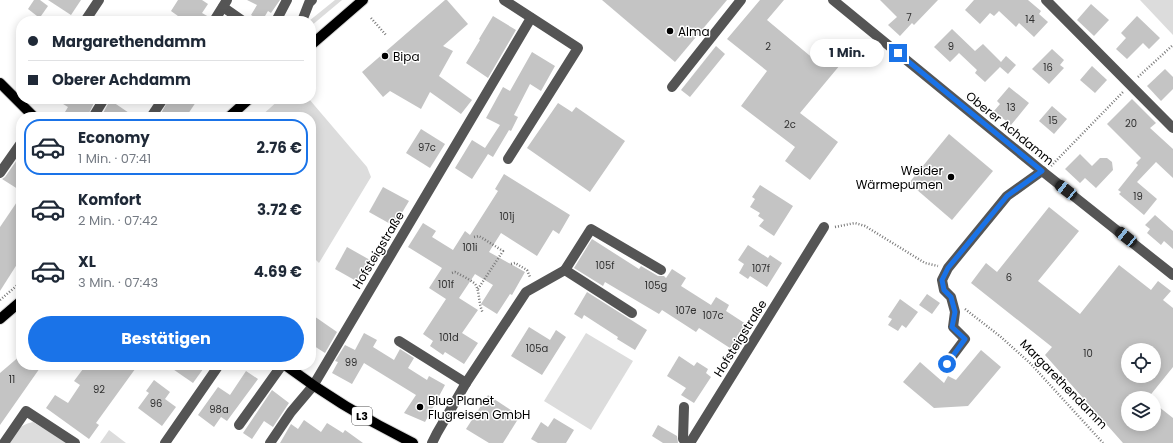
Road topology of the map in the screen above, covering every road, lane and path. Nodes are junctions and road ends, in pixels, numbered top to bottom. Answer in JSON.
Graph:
{"nodes":[{"id":1,"x":99,"y":0,"type":"edge"},
{"id":2,"x":287,"y":0,"type":"edge"},
{"id":3,"x":312,"y":0,"type":"edge"},
{"id":4,"x":363,"y":0,"type":"edge"},
{"id":5,"x":504,"y":0,"type":"edge"},
{"id":6,"x":741,"y":0,"type":"edge"},
{"id":7,"x":1046,"y":0,"type":"edge"},
{"id":8,"x":837,"y":1,"type":"edge"},
{"id":9,"x":225,"y":3,"type":"edge"},
{"id":10,"x":88,"y":16,"type":"edge"},
{"id":11,"x":217,"y":16,"type":"edge"},
{"id":12,"x":238,"y":16,"type":"edge"},
{"id":13,"x":279,"y":16,"type":"edge"},
{"id":14,"x":304,"y":16,"type":"edge"},
{"id":15,"x":371,"y":18,"type":"dead end"},
{"id":16,"x":531,"y":18,"type":"junction"},
{"id":17,"x":386,"y":36,"type":"dead end"},
{"id":18,"x":316,"y":41,"type":"edge"},
{"id":19,"x":1173,"y":45,"type":"edge"},
{"id":20,"x":0,"y":83,"type":"edge"},
{"id":21,"x":1131,"y":85,"type":"junction"},
{"id":22,"x":672,"y":87,"type":"dead end"},
{"id":23,"x":16,"y":96,"type":"edge"},
{"id":24,"x":243,"y":104,"type":"edge"},
{"id":25,"x":235,"y":112,"type":"edge"},
{"id":26,"x":1173,"y":128,"type":"edge"},
{"id":27,"x":16,"y":150,"type":"edge"},
{"id":28,"x":508,"y":160,"type":"dead end"},
{"id":29,"x":1042,"y":171,"type":"junction"},
{"id":30,"x":0,"y":173,"type":"edge"},
{"id":31,"x":829,"y":227,"type":"joint"},
{"id":32,"x":474,"y":238,"type":"dead end"},
{"id":33,"x":484,"y":239,"type":"junction"},
{"id":34,"x":482,"y":242,"type":"dead end"},
{"id":35,"x":511,"y":264,"type":"dead end"},
{"id":36,"x":948,"y":268,"type":"junction"},
{"id":37,"x":565,"y":270,"type":"junction"},
{"id":38,"x":661,"y":270,"type":"dead end"},
{"id":39,"x":452,"y":273,"type":"dead end"},
{"id":40,"x":1173,"y":275,"type":"edge"},
{"id":41,"x":16,"y":286,"type":"edge"},
{"id":42,"x":535,"y":287,"type":"junction"},
{"id":43,"x":478,"y":289,"type":"junction"},
{"id":44,"x":951,"y":297,"type":"junction"},
{"id":45,"x":0,"y":300,"type":"edge"},
{"id":46,"x":16,"y":305,"type":"edge"},
{"id":47,"x":483,"y":313,"type":"dead end"},
{"id":48,"x":632,"y":313,"type":"dead end"},
{"id":49,"x":0,"y":319,"type":"edge"},
{"id":50,"x":399,"y":341,"type":"dead end"},
{"id":51,"x":947,"y":364,"type":"dead end"},
{"id":52,"x":216,"y":370,"type":"edge"},
{"id":53,"x":279,"y":370,"type":"edge"},
{"id":54,"x":290,"y":370,"type":"edge"},
{"id":55,"x":466,"y":383,"type":"junction"},
{"id":56,"x":312,"y":386,"type":"junction"},
{"id":57,"x":684,"y":407,"type":"dead end"},
{"id":58,"x":239,"y":425,"type":"dead end"},
{"id":59,"x":4,"y":443,"type":"edge"},
{"id":60,"x":75,"y":443,"type":"edge"},
{"id":61,"x":165,"y":443,"type":"edge"},
{"id":62,"x":270,"y":443,"type":"edge"},
{"id":63,"x":413,"y":443,"type":"edge"},
{"id":64,"x":432,"y":443,"type":"edge"},
{"id":65,"x":689,"y":443,"type":"edge"},
{"id":66,"x":1103,"y":443,"type":"edge"}],
"edges":[{"from":1,"to":10,"type":"street"},
{"from":2,"to":13,"type":"street"},
{"from":3,"to":14,"type":"street"},
{"from":4,"to":18,"type":"main road"},
{"from":5,"to":16,"type":"street"},
{"from":6,"to":22,"type":"street"},
{"from":7,"to":21,"type":"street"},
{"from":8,"to":29,"type":"street","name":"Oberer Achdamm"},
{"from":9,"to":11,"type":"street"},
{"from":9,"to":12,"type":"street"},
{"from":15,"to":17,"type":"path"},
{"from":16,"to":28,"type":"street"},
{"from":16,"to":56,"type":"street","name":"Hofsteigstraße"},
{"from":19,"to":21,"type":"path"},
{"from":20,"to":23,"type":"main road"},
{"from":21,"to":26,"type":"street"},
{"from":21,"to":29,"type":"path"},
{"from":24,"to":25,"type":"main road"},
{"from":27,"to":30,"type":"street"},
{"from":29,"to":36,"type":"street"},
{"from":29,"to":40,"type":"street","name":"Oberer Achdamm"},
{"from":31,"to":36,"type":"path"},
{"from":31,"to":65,"type":"street","name":"Hofsteigstraße"},
{"from":32,"to":33,"type":"path"},
{"from":33,"to":34,"type":"path"},
{"from":33,"to":43,"type":"path"},
{"from":35,"to":42,"type":"path"},
{"from":36,"to":44,"type":"street"},
{"from":37,"to":38,"type":"street"},
{"from":37,"to":42,"type":"street"},
{"from":37,"to":48,"type":"street"},
{"from":39,"to":43,"type":"path"},
{"from":41,"to":45,"type":"path"},
{"from":42,"to":55,"type":"street"},
{"from":43,"to":47,"type":"path"},
{"from":44,"to":51,"type":"street"},
{"from":44,"to":66,"type":"path","name":"Margarethendamm"},
{"from":46,"to":49,"type":"main road"},
{"from":50,"to":55,"type":"street"},
{"from":52,"to":61,"type":"street"},
{"from":53,"to":58,"type":"street"},
{"from":54,"to":56,"type":"main road","number":"L3"},
{"from":55,"to":64,"type":"street"},
{"from":56,"to":62,"type":"street","name":"Hofsteigstraße"},
{"from":56,"to":63,"type":"main road","number":"L3"},
{"from":57,"to":65,"type":"street"},
{"from":59,"to":60,"type":"street"}]}
